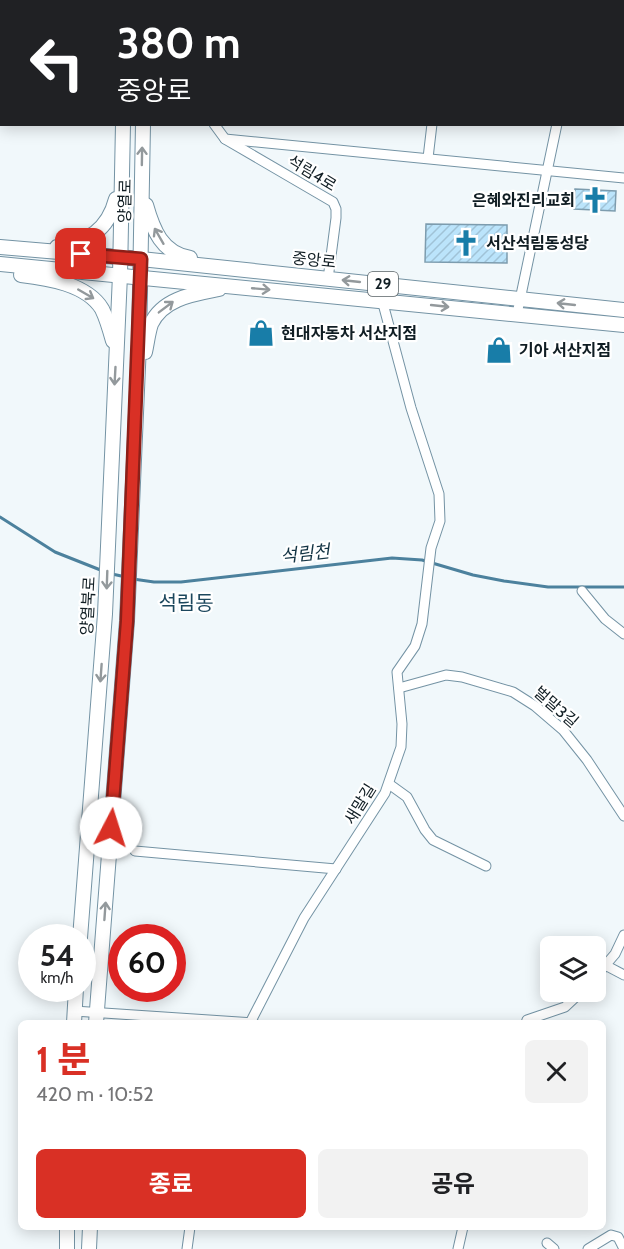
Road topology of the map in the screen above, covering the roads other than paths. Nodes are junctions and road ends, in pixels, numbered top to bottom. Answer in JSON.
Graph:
{"nodes":[{"id":1,"x":123,"y":126,"type":"edge"},
{"id":2,"x":143,"y":126,"type":"edge"},
{"id":3,"x":215,"y":126,"type":"edge"},
{"id":4,"x":432,"y":126,"type":"edge"},
{"id":5,"x":557,"y":126,"type":"edge"},
{"id":6,"x":225,"y":139,"type":"junction"},
{"id":7,"x":428,"y":158,"type":"junction"},
{"id":8,"x":547,"y":170,"type":"junction"},
{"id":9,"x":624,"y":178,"type":"edge"},
{"id":10,"x":142,"y":191,"type":"junction"},
{"id":11,"x":122,"y":192,"type":"junction"},
{"id":12,"x":0,"y":247,"type":"edge"},
{"id":13,"x":40,"y":250,"type":"junction"},
{"id":14,"x":120,"y":257,"type":"junction"},
{"id":15,"x":141,"y":259,"type":"junction"},
{"id":16,"x":0,"y":264,"type":"edge"},
{"id":17,"x":195,"y":264,"type":"junction"},
{"id":18,"x":16,"y":266,"type":"junction"},
{"id":19,"x":120,"y":275,"type":"junction"},
{"id":20,"x":141,"y":277,"type":"junction"},
{"id":21,"x":328,"y":279,"type":"junction"},
{"id":22,"x":240,"y":286,"type":"junction"},
{"id":23,"x":520,"y":299,"type":"junction"},
{"id":24,"x":382,"y":300,"type":"junction"},
{"id":25,"x":624,"y":310,"type":"edge"},
{"id":26,"x":517,"y":314,"type":"junction"},
{"id":27,"x":624,"y":325,"type":"edge"},
{"id":28,"x":138,"y":353,"type":"junction"},
{"id":29,"x":116,"y":354,"type":"junction"},
{"id":30,"x":582,"y":591,"type":"dead end"},
{"id":31,"x":624,"y":634,"type":"edge"},
{"id":32,"x":399,"y":688,"type":"junction"},
{"id":33,"x":389,"y":784,"type":"junction"},
{"id":34,"x":624,"y":816,"type":"edge"},
{"id":35,"x":135,"y":851,"type":"dead end"},
{"id":36,"x":486,"y":866,"type":"dead end"},
{"id":37,"x":336,"y":869,"type":"junction"},
{"id":38,"x":81,"y":924,"type":"edge"},
{"id":39,"x":624,"y":935,"type":"edge"},
{"id":40,"x":606,"y":964,"type":"edge"},
{"id":41,"x":606,"y":966,"type":"edge"},
{"id":42,"x":624,"y":975,"type":"edge"},
{"id":43,"x":75,"y":1002,"type":"edge"},
{"id":44,"x":572,"y":1002,"type":"edge"},
{"id":45,"x":74,"y":1017,"type":"edge"},
{"id":46,"x":97,"y":1017,"type":"edge"},
{"id":47,"x":174,"y":1020,"type":"edge"},
{"id":48,"x":253,"y":1020,"type":"edge"},
{"id":49,"x":527,"y":1020,"type":"edge"},
{"id":50,"x":67,"y":1230,"type":"edge"},
{"id":51,"x":90,"y":1230,"type":"edge"},
{"id":52,"x":190,"y":1230,"type":"edge"},
{"id":53,"x":462,"y":1230,"type":"edge"},
{"id":54,"x":621,"y":1236,"type":"edge"},
{"id":55,"x":67,"y":1249,"type":"edge"},
{"id":56,"x":89,"y":1249,"type":"edge"},
{"id":57,"x":187,"y":1249,"type":"edge"},
{"id":58,"x":458,"y":1249,"type":"edge"},
{"id":59,"x":588,"y":1249,"type":"edge"},
{"id":60,"x":624,"y":1249,"type":"edge"}],
"edges":[{"from":1,"to":11,"type":"main road","name":"양열로"},
{"from":10,"to":2,"type":"main road","name":"양열로","one_way":true},
{"from":3,"to":6,"type":"street","name":"석림4로"},
{"from":4,"to":7,"type":"street"},
{"from":5,"to":8,"type":"street"},
{"from":6,"to":7,"type":"street"},
{"from":6,"to":21,"type":"street","name":"석림4로"},
{"from":7,"to":8,"type":"street"},
{"from":8,"to":9,"type":"street"},
{"from":8,"to":23,"type":"street"},
{"from":10,"to":15,"type":"main road","name":"양열로"},
{"from":17,"to":10,"type":"main road","one_way":true},
{"from":11,"to":13,"type":"main road"},
{"from":11,"to":14,"type":"main road","name":"양열로"},
{"from":12,"to":13,"type":"main road","name":"중앙로","number":"29"},
{"from":13,"to":14,"type":"main road","name":"중앙로","number":"29"},
{"from":14,"to":15,"type":"main road","name":"중앙로","number":"29"},
{"from":14,"to":19,"type":"main road","name":"양열로"},
{"from":15,"to":17,"type":"main road","name":"중앙로","number":"29"},
{"from":15,"to":20,"type":"main road","name":"양열로"},
{"from":16,"to":18,"type":"main road","name":"중앙로","number":"29"},
{"from":17,"to":21,"type":"main road","name":"중앙로","number":"29"},
{"from":18,"to":19,"type":"main road","name":"중앙로","number":"29"},
{"from":18,"to":29,"type":"main road","one_way":true},
{"from":19,"to":20,"type":"main road","name":"중앙로","number":"29"},
{"from":19,"to":29,"type":"main road","name":"양열북로"},
{"from":20,"to":22,"type":"main road","name":"중앙로","number":"29"},
{"from":20,"to":28,"type":"main road"},
{"from":23,"to":21,"type":"main road","name":"중앙로","number":"29","one_way":true},
{"from":22,"to":24,"type":"main road","name":"중앙로","number":"29","one_way":true},
{"from":28,"to":22,"type":"main road","one_way":true},
{"from":25,"to":23,"type":"main road","name":"중앙로","number":"29","one_way":true},
{"from":23,"to":26,"type":"street"},
{"from":24,"to":26,"type":"main road","name":"중앙로","number":"29","one_way":true},
{"from":24,"to":32,"type":"street","name":"새말길"},
{"from":26,"to":27,"type":"main road","name":"중앙로","number":"29"},
{"from":46,"to":28,"type":"main road","one_way":true},
{"from":29,"to":38,"type":"main road","name":"양열북로","one_way":true},
{"from":30,"to":31,"type":"street"},
{"from":32,"to":33,"type":"street","name":"새말길"},
{"from":32,"to":34,"type":"street","name":"벌말3길"},
{"from":33,"to":36,"type":"street"},
{"from":33,"to":37,"type":"street","name":"새말길"},
{"from":35,"to":37,"type":"street"},
{"from":37,"to":48,"type":"street","name":"새말길"},
{"from":39,"to":40,"type":"street"},
{"from":41,"to":42,"type":"street"},
{"from":43,"to":45,"type":"main road"},
{"from":44,"to":49,"type":"street"},
{"from":45,"to":46,"type":"street"},
{"from":46,"to":47,"type":"street"},
{"from":50,"to":55,"type":"main road"},
{"from":51,"to":56,"type":"main road"},
{"from":52,"to":57,"type":"street"},
{"from":53,"to":58,"type":"street"},
{"from":54,"to":59,"type":"street"},
{"from":54,"to":60,"type":"street"}]}
